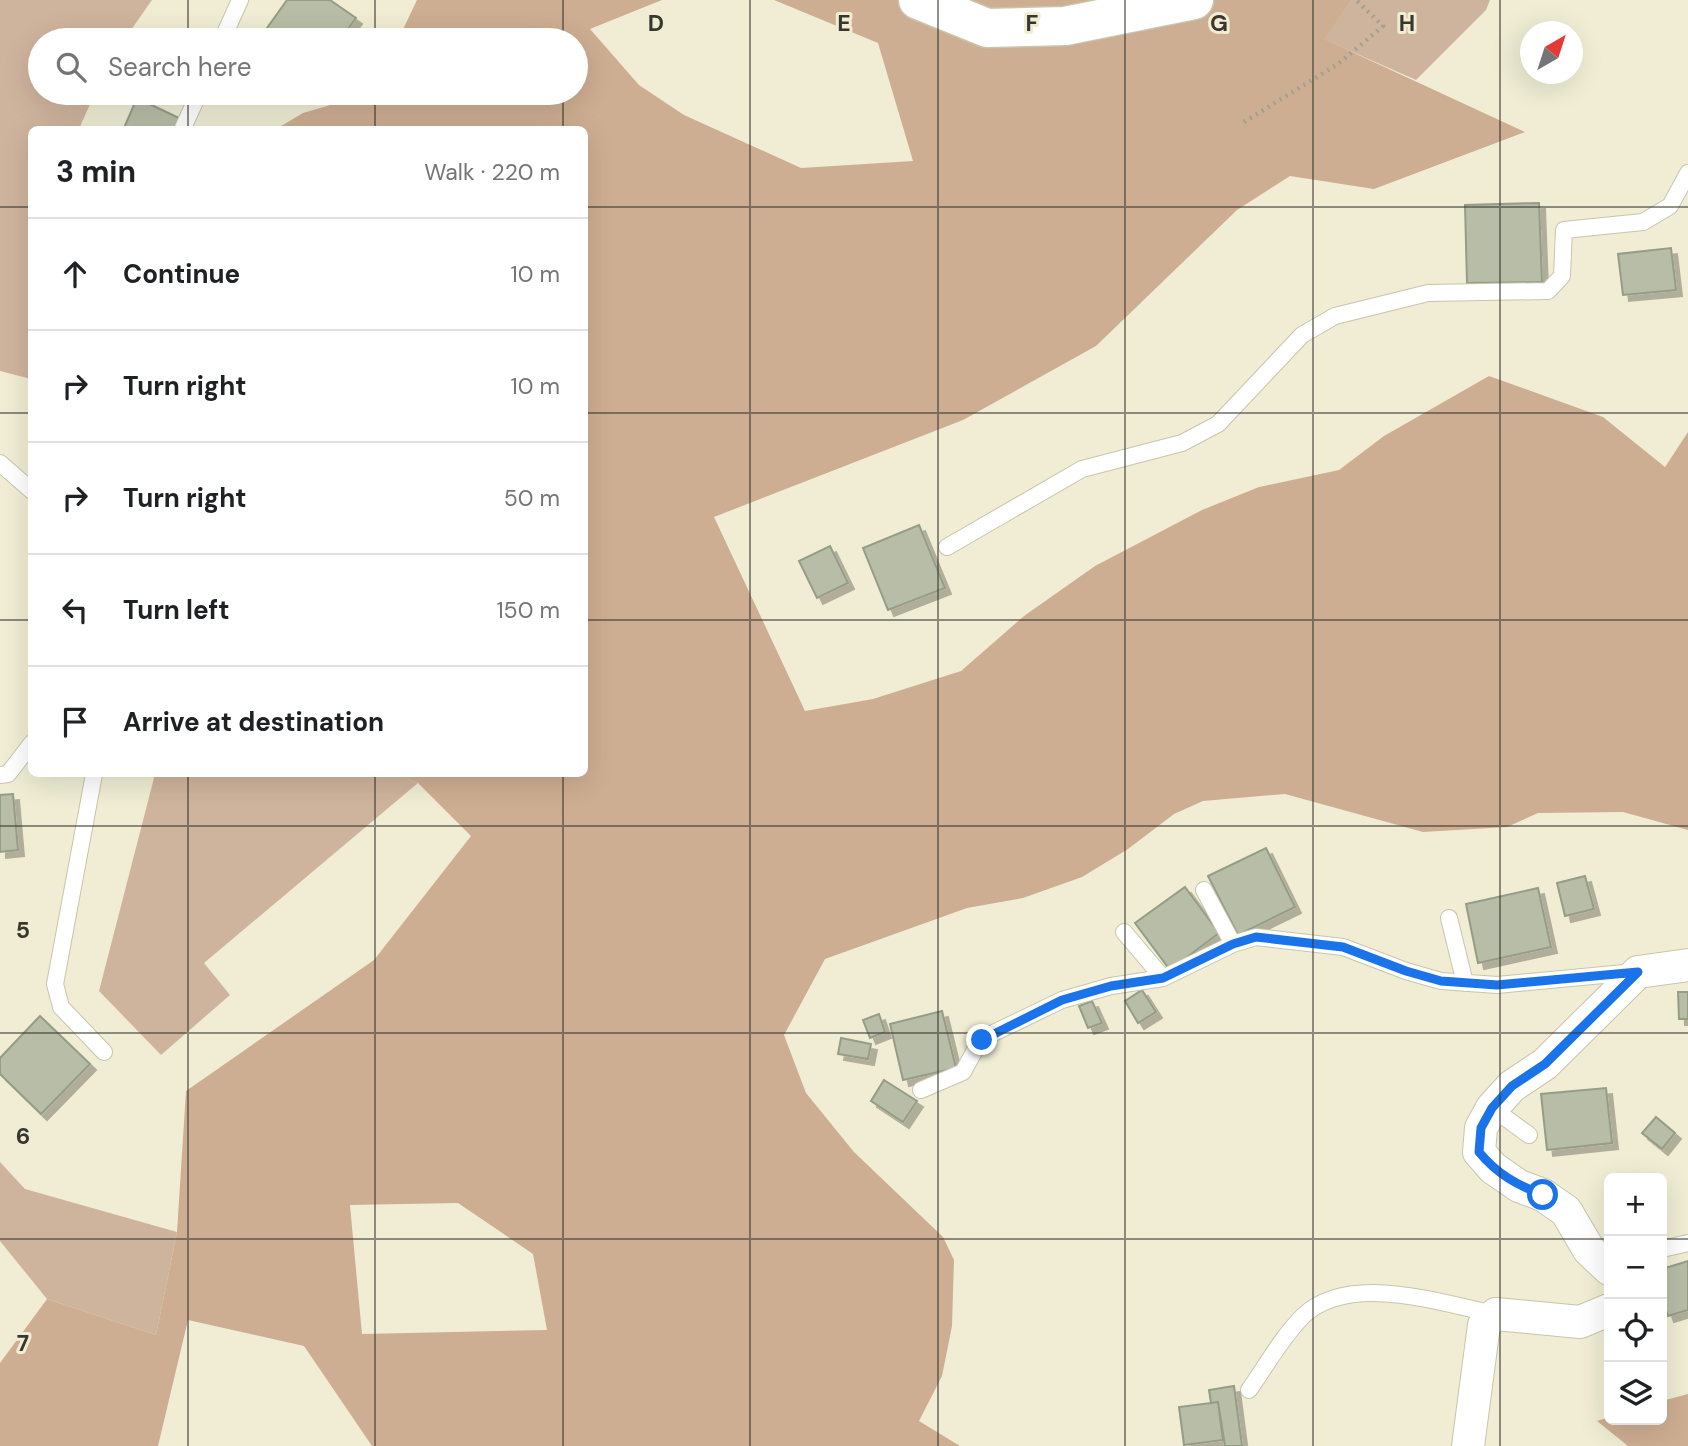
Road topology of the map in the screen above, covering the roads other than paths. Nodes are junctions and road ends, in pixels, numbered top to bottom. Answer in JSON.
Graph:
{"nodes":[{"id":1,"x":240,"y":0,"type":"edge"},
{"id":2,"x":918,"y":0,"type":"edge"},
{"id":3,"x":1194,"y":0,"type":"edge"},
{"id":4,"x":227,"y":28,"type":"edge"},
{"id":5,"x":193,"y":105,"type":"edge"},
{"id":6,"x":184,"y":126,"type":"edge"},
{"id":7,"x":1688,"y":173,"type":"edge"},
{"id":8,"x":0,"y":463,"type":"edge"},
{"id":9,"x":28,"y":488,"type":"edge"},
{"id":10,"x":947,"y":547,"type":"dead end"},
{"id":11,"x":28,"y":748,"type":"edge"},
{"id":12,"x":0,"y":775,"type":"edge"},
{"id":13,"x":93,"y":777,"type":"edge"},
{"id":14,"x":1204,"y":890,"type":"dead end"},
{"id":15,"x":1449,"y":918,"type":"dead end"},
{"id":16,"x":1124,"y":932,"type":"dead end"},
{"id":17,"x":1233,"y":944,"type":"junction"},
{"id":18,"x":1688,"y":965,"type":"edge"},
{"id":19,"x":1638,"y":972,"type":"junction"},
{"id":20,"x":1163,"y":978,"type":"junction"},
{"id":21,"x":1465,"y":983,"type":"junction"},
{"id":22,"x":104,"y":1052,"type":"dead end"},
{"id":23,"x":921,"y":1090,"type":"dead end"},
{"id":24,"x":1492,"y":1108,"type":"junction"},
{"id":25,"x":1529,"y":1135,"type":"dead end"},
{"id":26,"x":1688,"y":1243,"type":"edge"},
{"id":27,"x":1667,"y":1248,"type":"edge"},
{"id":28,"x":1604,"y":1264,"type":"edge"},
{"id":29,"x":1604,"y":1312,"type":"edge"},
{"id":30,"x":1496,"y":1314,"type":"junction"},
{"id":31,"x":1249,"y":1390,"type":"dead end"},
{"id":32,"x":1468,"y":1446,"type":"edge"}],
"edges":[{"from":1,"to":4,"type":"lane"},
{"from":2,"to":3,"type":"street"},
{"from":5,"to":6,"type":"lane"},
{"from":7,"to":10,"type":"lane"},
{"from":8,"to":9,"type":"lane"},
{"from":11,"to":12,"type":"lane"},
{"from":13,"to":22,"type":"lane"},
{"from":14,"to":17,"type":"lane"},
{"from":15,"to":21,"type":"lane"},
{"from":16,"to":20,"type":"lane"},
{"from":17,"to":20,"type":"lane"},
{"from":17,"to":21,"type":"lane"},
{"from":18,"to":19,"type":"street"},
{"from":19,"to":21,"type":"lane"},
{"from":19,"to":24,"type":"street"},
{"from":20,"to":23,"type":"lane"},
{"from":24,"to":25,"type":"lane"},
{"from":24,"to":28,"type":"street"},
{"from":26,"to":27,"type":"lane"},
{"from":29,"to":30,"type":"street"},
{"from":30,"to":31,"type":"lane"},
{"from":30,"to":32,"type":"street"}]}
